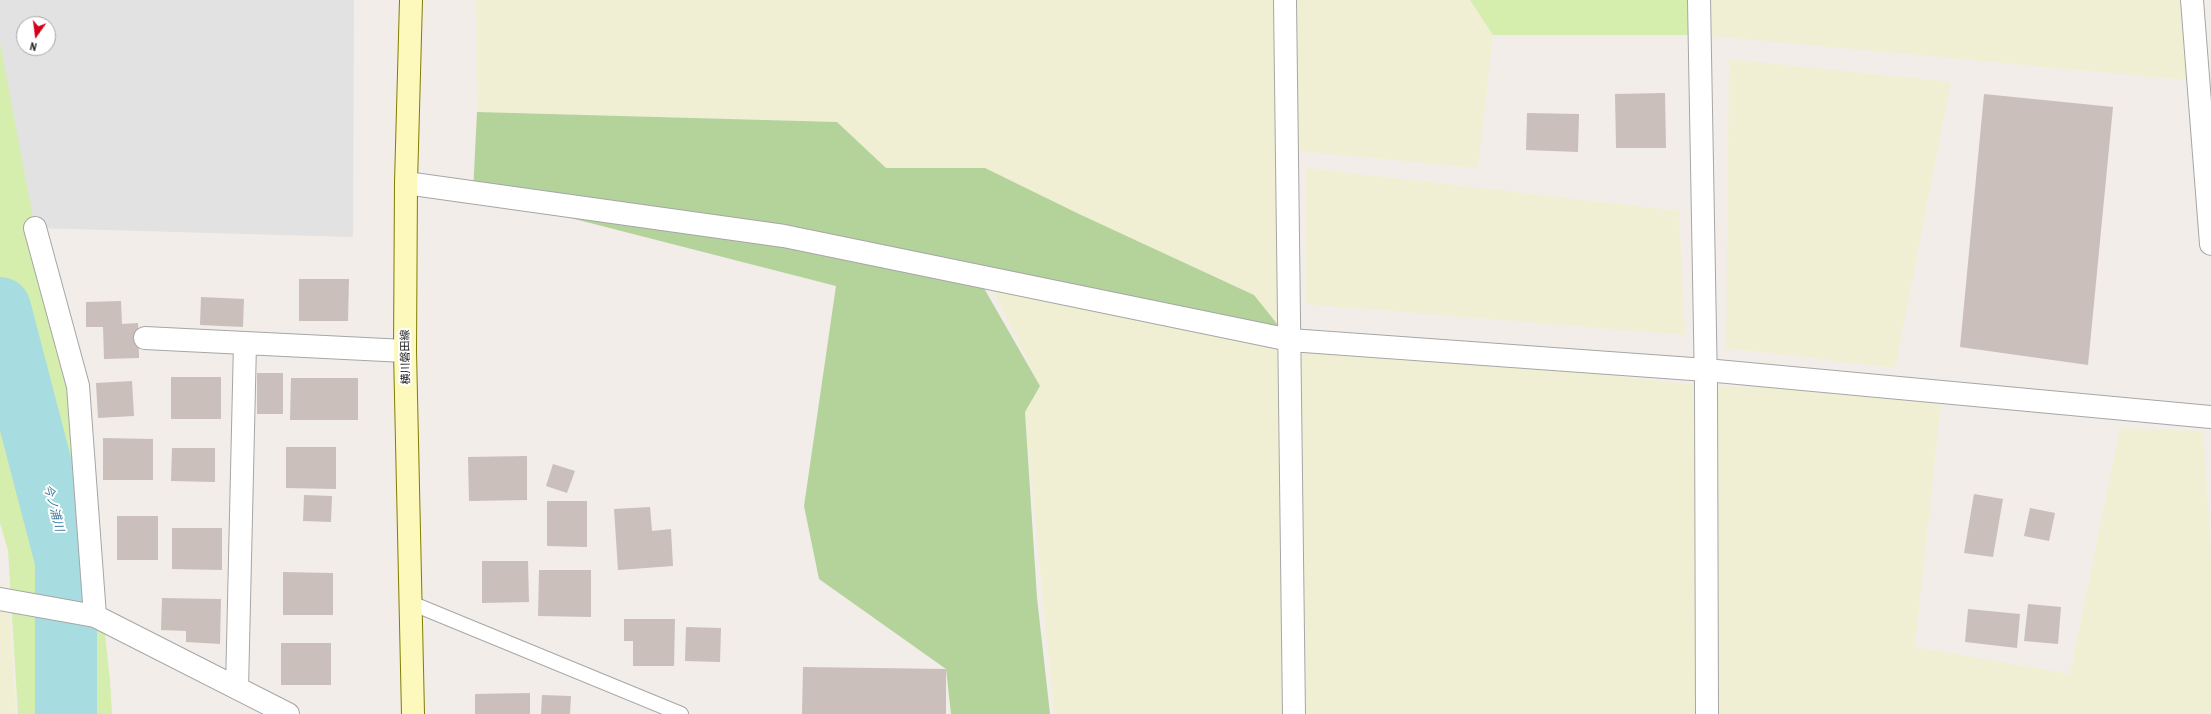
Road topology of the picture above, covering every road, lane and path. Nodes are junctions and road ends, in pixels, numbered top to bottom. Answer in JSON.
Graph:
{"nodes":[{"id":1,"x":411,"y":0,"type":"edge"},
{"id":2,"x":1285,"y":0,"type":"edge"},
{"id":3,"x":1699,"y":0,"type":"edge"},
{"id":4,"x":2192,"y":0,"type":"edge"},
{"id":5,"x":406,"y":183,"type":"junction"},
{"id":6,"x":35,"y":228,"type":"dead end"},
{"id":7,"x":2211,"y":244,"type":"edge"},
{"id":8,"x":145,"y":338,"type":"dead end"},
{"id":9,"x":1290,"y":340,"type":"junction"},
{"id":10,"x":245,"y":343,"type":"junction"},
{"id":11,"x":405,"y":351,"type":"junction"},
{"id":12,"x":1706,"y":370,"type":"junction"},
{"id":13,"x":2211,"y":417,"type":"edge"},
{"id":14,"x":4,"y":599,"type":"edge"},
{"id":15,"x":411,"y":603,"type":"junction"},
{"id":16,"x":95,"y":616,"type":"junction"},
{"id":17,"x":237,"y":688,"type":"junction"},
{"id":18,"x":288,"y":714,"type":"edge"},
{"id":19,"x":413,"y":714,"type":"edge"},
{"id":20,"x":681,"y":714,"type":"edge"},
{"id":21,"x":1294,"y":714,"type":"edge"},
{"id":22,"x":1707,"y":714,"type":"edge"}],
"edges":[{"from":1,"to":5,"type":"main road","name":"横川磐田線"},
{"from":2,"to":9,"type":"street"},
{"from":3,"to":12,"type":"street"},
{"from":4,"to":7,"type":"street"},
{"from":5,"to":9,"type":"street"},
{"from":5,"to":11,"type":"main road","name":"横川磐田線"},
{"from":6,"to":16,"type":"street"},
{"from":8,"to":10,"type":"street"},
{"from":9,"to":12,"type":"street"},
{"from":9,"to":21,"type":"street"},
{"from":10,"to":11,"type":"street"},
{"from":10,"to":17,"type":"street"},
{"from":11,"to":15,"type":"main road","name":"横川磐田線"},
{"from":12,"to":13,"type":"street"},
{"from":12,"to":22,"type":"street"},
{"from":14,"to":16,"type":"street"},
{"from":15,"to":19,"type":"main road","name":"横川磐田線"},
{"from":15,"to":20,"type":"lane"},
{"from":16,"to":17,"type":"street"},
{"from":17,"to":18,"type":"street"}]}
